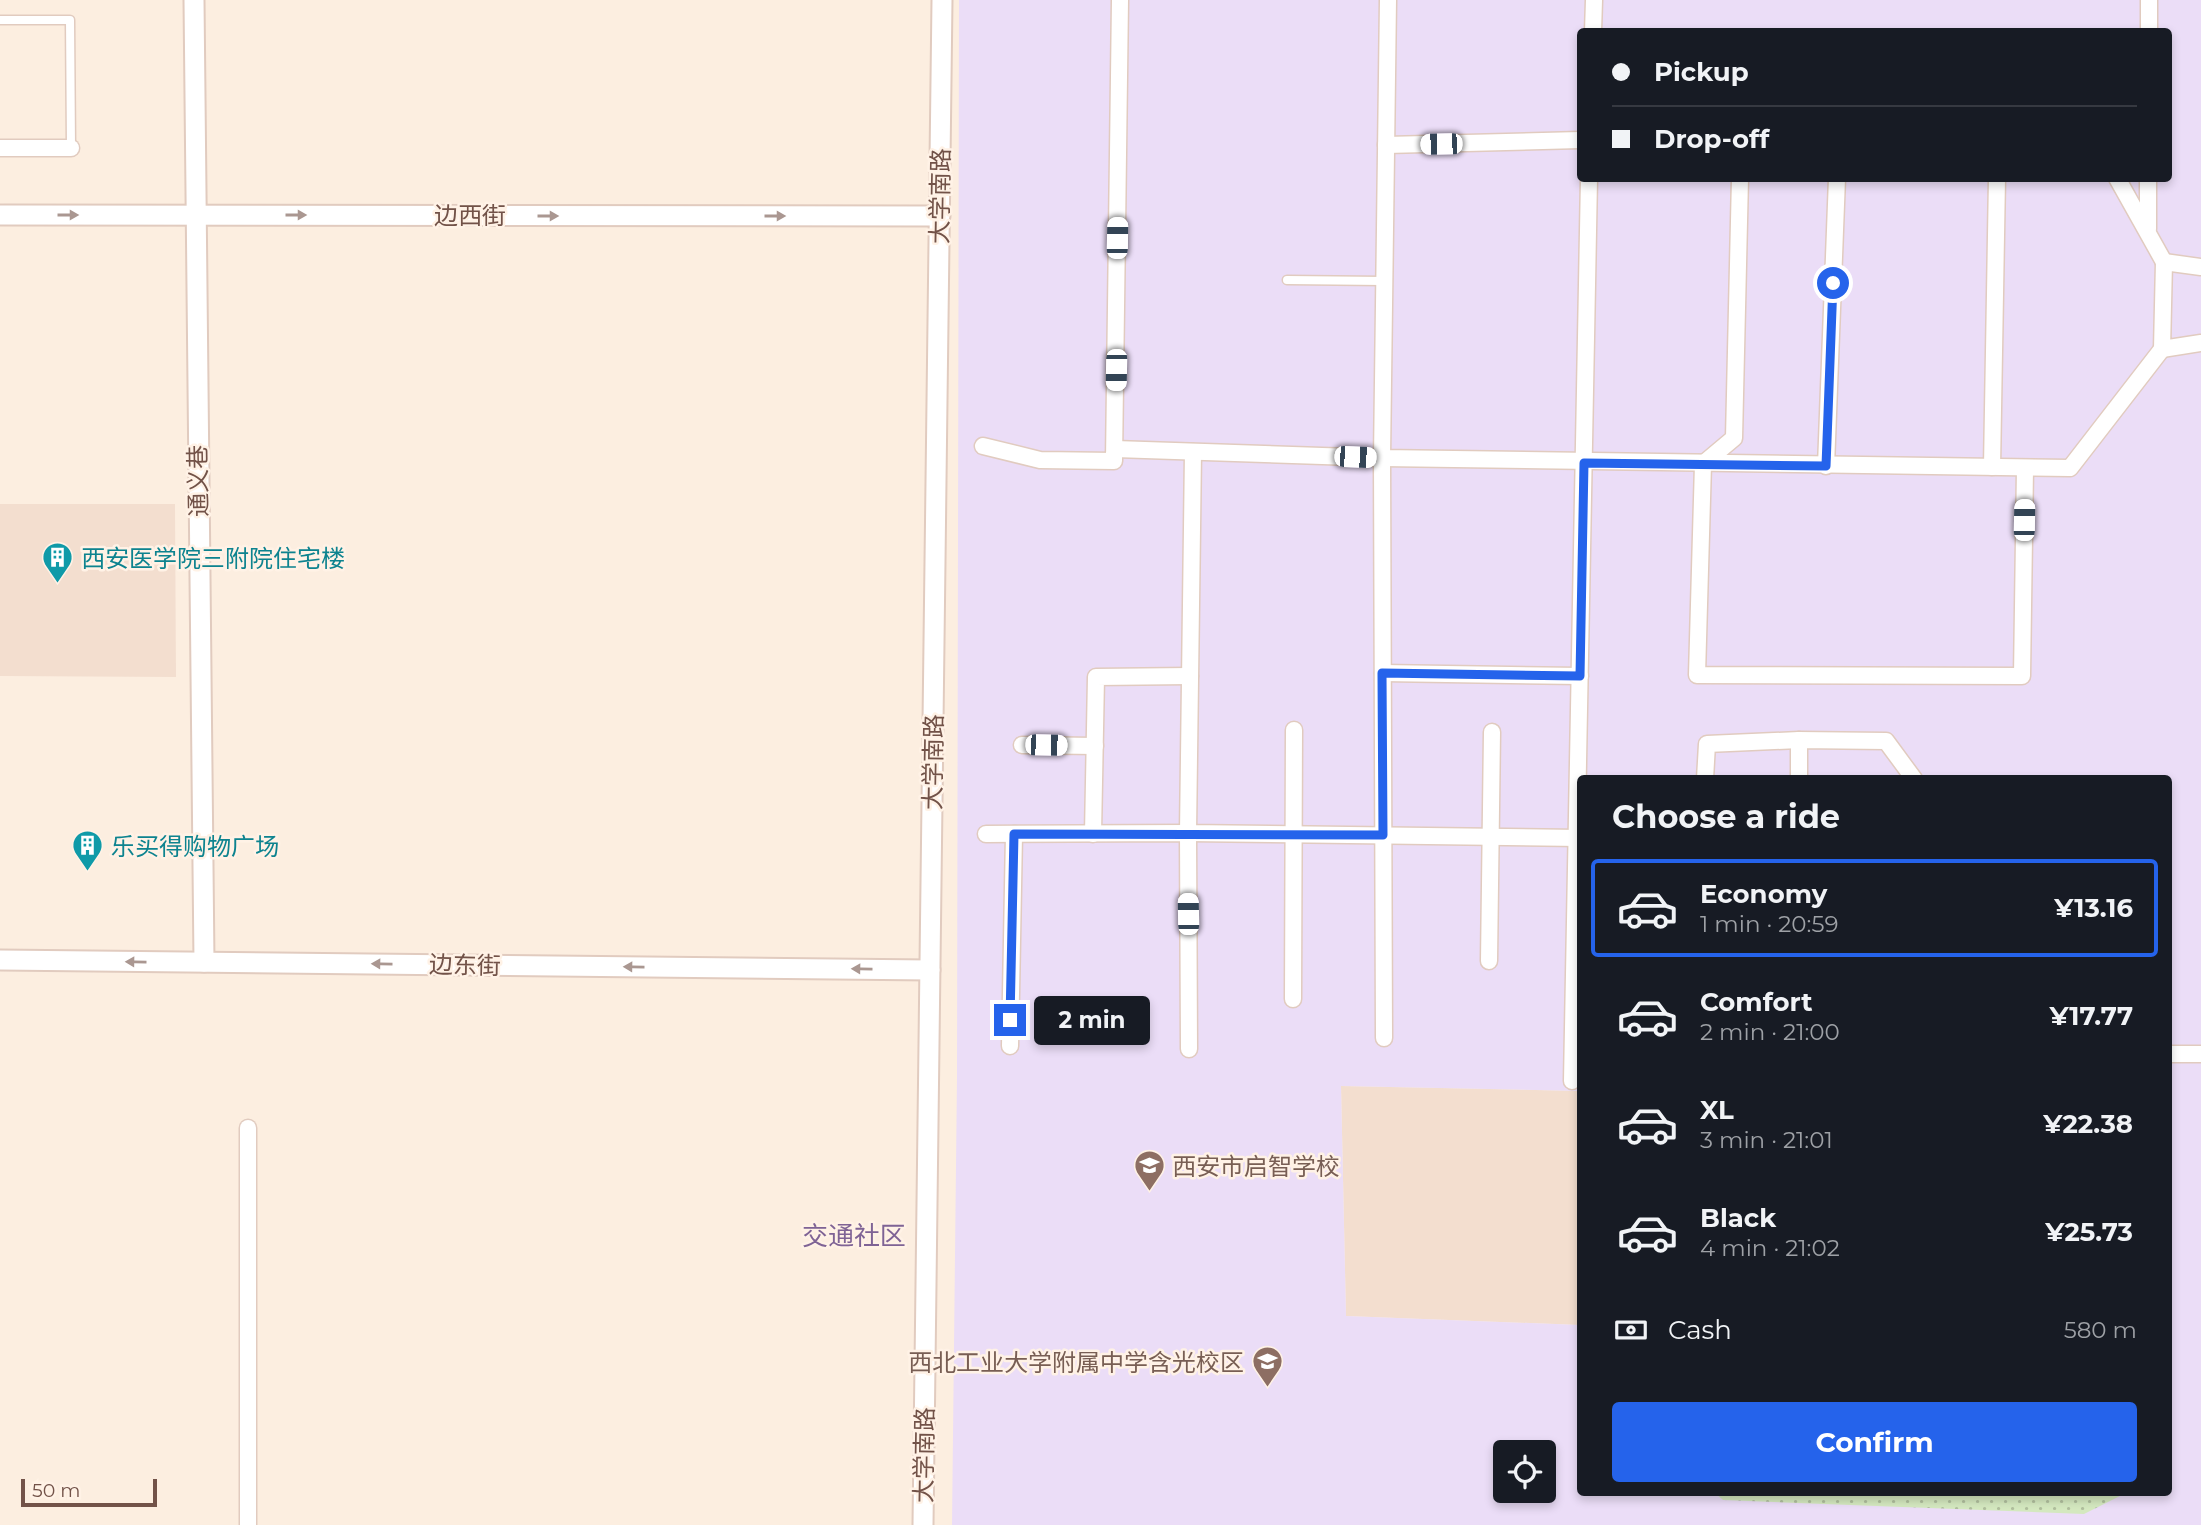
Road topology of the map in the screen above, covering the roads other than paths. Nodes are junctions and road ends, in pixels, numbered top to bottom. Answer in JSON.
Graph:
{"nodes":[{"id":1,"x":194,"y":0,"type":"edge"},
{"id":2,"x":942,"y":0,"type":"edge"},
{"id":3,"x":1120,"y":0,"type":"edge"},
{"id":4,"x":1388,"y":0,"type":"edge"},
{"id":5,"x":1594,"y":0,"type":"edge"},
{"id":6,"x":2149,"y":0,"type":"edge"},
{"id":7,"x":0,"y":20,"type":"edge"},
{"id":8,"x":1593,"y":28,"type":"edge"},
{"id":9,"x":2149,"y":28,"type":"edge"},
{"id":10,"x":1577,"y":141,"type":"edge"},
{"id":11,"x":1385,"y":145,"type":"junction"},
{"id":12,"x":0,"y":148,"type":"edge"},
{"id":13,"x":71,"y":148,"type":"joint"},
{"id":14,"x":1589,"y":182,"type":"edge"},
{"id":15,"x":1740,"y":182,"type":"edge"},
{"id":16,"x":1836,"y":182,"type":"edge"},
{"id":17,"x":1997,"y":182,"type":"edge"},
{"id":18,"x":2119,"y":182,"type":"edge"},
{"id":19,"x":2148,"y":182,"type":"edge"},
{"id":20,"x":0,"y":215,"type":"edge"},
{"id":21,"x":195,"y":215,"type":"junction"},
{"id":22,"x":940,"y":216,"type":"junction"},
{"id":23,"x":2148,"y":233,"type":"junction"},
{"id":24,"x":2164,"y":262,"type":"junction"},
{"id":25,"x":2201,"y":267,"type":"edge"},
{"id":26,"x":1287,"y":280,"type":"dead end"},
{"id":27,"x":1384,"y":281,"type":"junction"},
{"id":28,"x":2201,"y":343,"type":"edge"},
{"id":29,"x":2162,"y":349,"type":"junction"},
{"id":30,"x":983,"y":446,"type":"dead end"},
{"id":31,"x":1115,"y":449,"type":"junction"},
{"id":32,"x":1193,"y":452,"type":"junction"},
{"id":33,"x":1382,"y":458,"type":"junction"},
{"id":34,"x":1584,"y":463,"type":"junction"},
{"id":35,"x":1703,"y":464,"type":"junction"},
{"id":36,"x":1826,"y":466,"type":"junction"},
{"id":37,"x":1992,"y":467,"type":"junction"},
{"id":38,"x":2025,"y":468,"type":"junction"},
{"id":39,"x":1382,"y":673,"type":"junction"},
{"id":40,"x":1190,"y":676,"type":"junction"},
{"id":41,"x":1580,"y":676,"type":"junction"},
{"id":42,"x":1294,"y":730,"type":"dead end"},
{"id":43,"x":1492,"y":732,"type":"dead end"},
{"id":44,"x":1799,"y":740,"type":"junction"},
{"id":45,"x":1021,"y":745,"type":"dead end"},
{"id":46,"x":1095,"y":746,"type":"junction"},
{"id":47,"x":1579,"y":775,"type":"edge"},
{"id":48,"x":1705,"y":775,"type":"edge"},
{"id":49,"x":1799,"y":775,"type":"edge"},
{"id":50,"x":1911,"y":775,"type":"edge"},
{"id":51,"x":1188,"y":833,"type":"junction"},
{"id":52,"x":986,"y":834,"type":"dead end"},
{"id":53,"x":1014,"y":834,"type":"junction"},
{"id":54,"x":1093,"y":834,"type":"junction"},
{"id":55,"x":1293,"y":834,"type":"junction"},
{"id":56,"x":1383,"y":835,"type":"junction"},
{"id":57,"x":1490,"y":836,"type":"junction"},
{"id":58,"x":1577,"y":838,"type":"edge"},
{"id":59,"x":1577,"y":944,"type":"edge"},
{"id":60,"x":0,"y":960,"type":"edge"},
{"id":61,"x":1489,"y":961,"type":"dead end"},
{"id":62,"x":204,"y":962,"type":"junction"},
{"id":63,"x":930,"y":970,"type":"junction"},
{"id":64,"x":1293,"y":999,"type":"dead end"},
{"id":65,"x":1384,"y":1038,"type":"dead end"},
{"id":66,"x":1010,"y":1046,"type":"dead end"},
{"id":67,"x":1189,"y":1049,"type":"dead end"},
{"id":68,"x":1576,"y":1051,"type":"edge"},
{"id":69,"x":2172,"y":1054,"type":"edge"},
{"id":70,"x":2201,"y":1054,"type":"edge"},
{"id":71,"x":1572,"y":1081,"type":"dead end"},
{"id":72,"x":248,"y":1128,"type":"dead end"},
{"id":73,"x":248,"y":1525,"type":"edge"},
{"id":74,"x":923,"y":1525,"type":"edge"}],
"edges":[{"from":1,"to":21,"type":"street","name":"通义巷"},
{"from":2,"to":22,"type":"street","name":"大学南路"},
{"from":3,"to":31,"type":"street"},
{"from":4,"to":11,"type":"street"},
{"from":5,"to":8,"type":"street"},
{"from":6,"to":9,"type":"street"},
{"from":7,"to":13,"type":"lane"},
{"from":10,"to":11,"type":"street"},
{"from":11,"to":27,"type":"street"},
{"from":12,"to":13,"type":"street"},
{"from":14,"to":34,"type":"street"},
{"from":15,"to":35,"type":"street"},
{"from":16,"to":36,"type":"street"},
{"from":17,"to":37,"type":"street"},
{"from":18,"to":23,"type":"street"},
{"from":19,"to":23,"type":"street"},
{"from":20,"to":21,"type":"street","name":"边西街","one_way":true},
{"from":21,"to":22,"type":"street","name":"边西街","one_way":true},
{"from":21,"to":62,"type":"street","name":"通义巷"},
{"from":22,"to":63,"type":"street","name":"大学南路"},
{"from":23,"to":24,"type":"street"},
{"from":24,"to":25,"type":"street"},
{"from":24,"to":29,"type":"street"},
{"from":26,"to":27,"type":"lane"},
{"from":27,"to":33,"type":"street"},
{"from":28,"to":29,"type":"street"},
{"from":29,"to":38,"type":"street"},
{"from":30,"to":31,"type":"street"},
{"from":31,"to":32,"type":"street"},
{"from":32,"to":33,"type":"street"},
{"from":32,"to":40,"type":"street"},
{"from":33,"to":34,"type":"street"},
{"from":33,"to":39,"type":"street"},
{"from":34,"to":35,"type":"street"},
{"from":34,"to":41,"type":"street"},
{"from":35,"to":36,"type":"street"},
{"from":35,"to":38,"type":"street"},
{"from":36,"to":37,"type":"street"},
{"from":37,"to":38,"type":"street"},
{"from":39,"to":41,"type":"street"},
{"from":39,"to":56,"type":"street"},
{"from":40,"to":46,"type":"street"},
{"from":40,"to":51,"type":"street"},
{"from":41,"to":47,"type":"street"},
{"from":42,"to":55,"type":"street"},
{"from":43,"to":57,"type":"street"},
{"from":44,"to":48,"type":"street"},
{"from":44,"to":49,"type":"street"},
{"from":44,"to":50,"type":"street"},
{"from":45,"to":46,"type":"street"},
{"from":46,"to":54,"type":"street"},
{"from":51,"to":54,"type":"street"},
{"from":51,"to":55,"type":"street"},
{"from":51,"to":67,"type":"street"},
{"from":52,"to":53,"type":"street"},
{"from":53,"to":54,"type":"street"},
{"from":53,"to":66,"type":"street"},
{"from":55,"to":56,"type":"street"},
{"from":55,"to":64,"type":"street"},
{"from":56,"to":57,"type":"street"},
{"from":56,"to":65,"type":"street"},
{"from":57,"to":58,"type":"street"},
{"from":57,"to":61,"type":"street"},
{"from":59,"to":68,"type":"street"},
{"from":62,"to":60,"type":"street","name":"边东街","one_way":true},
{"from":63,"to":62,"type":"street","name":"边东街","one_way":true},
{"from":63,"to":74,"type":"street","name":"大学南路"},
{"from":68,"to":71,"type":"street"},
{"from":69,"to":70,"type":"street"},
{"from":72,"to":73,"type":"street"}]}
